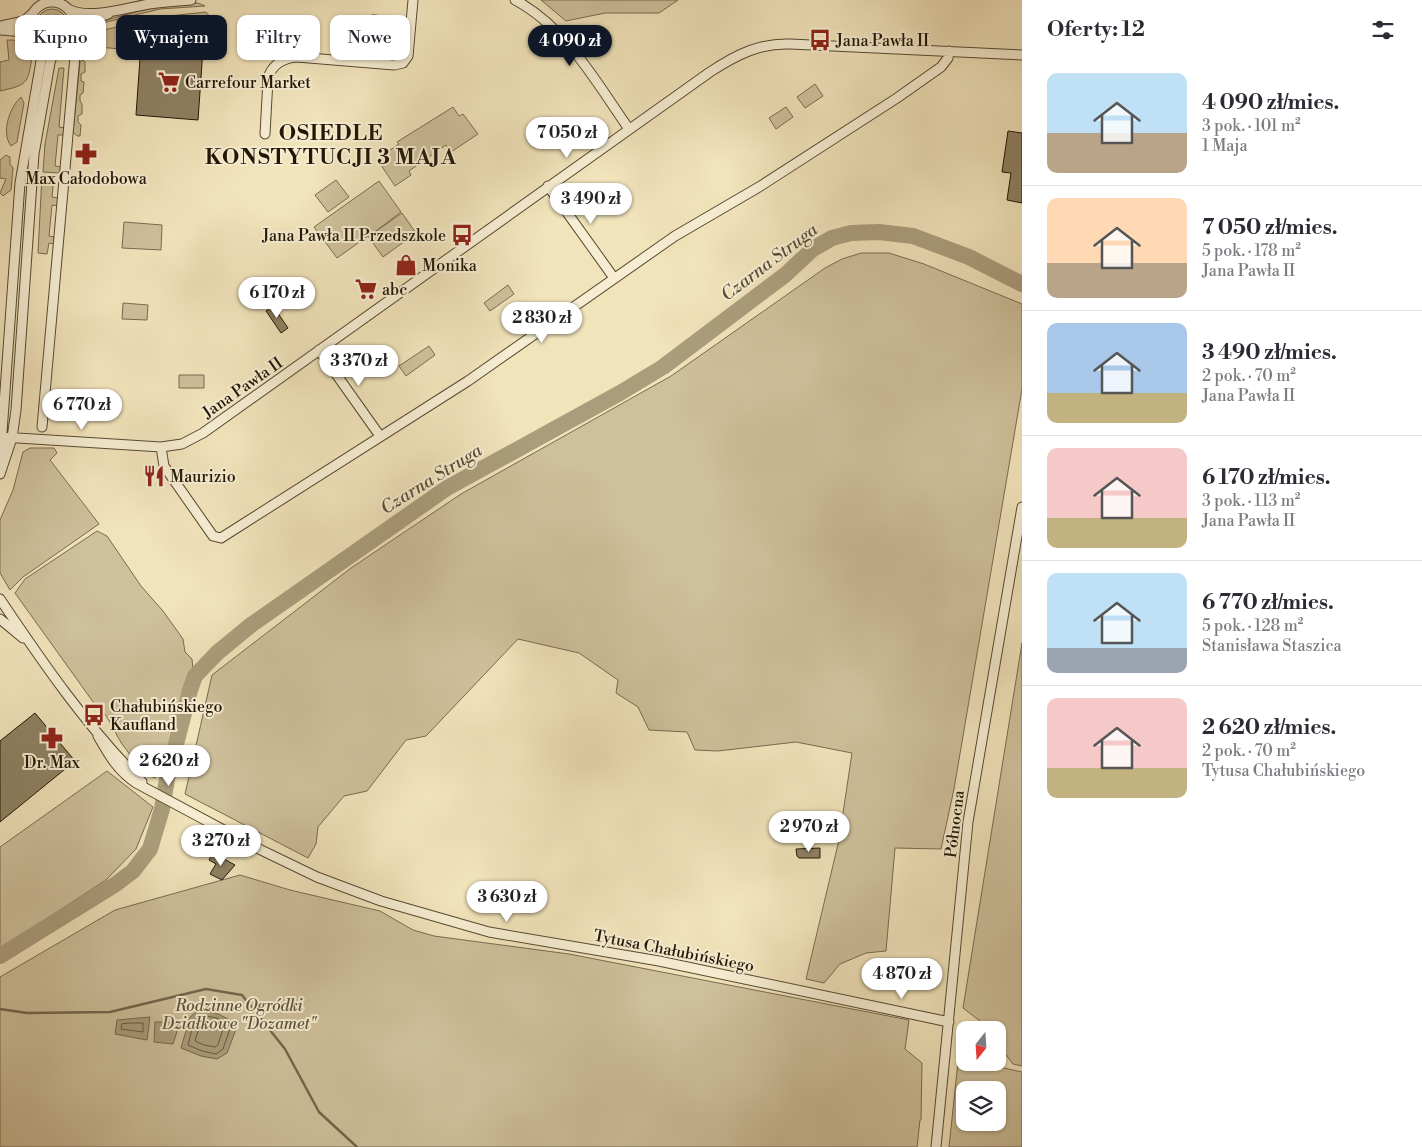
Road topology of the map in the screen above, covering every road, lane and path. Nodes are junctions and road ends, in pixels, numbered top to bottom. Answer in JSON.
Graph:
{"nodes":[{"id":1,"x":192,"y":0,"type":"edge"},
{"id":2,"x":413,"y":0,"type":"edge"},
{"id":3,"x":515,"y":0,"type":"edge"},
{"id":4,"x":58,"y":2,"type":"edge"},
{"id":5,"x":128,"y":4,"type":"edge"},
{"id":6,"x":37,"y":7,"type":"edge"},
{"id":7,"x":68,"y":8,"type":"junction"},
{"id":8,"x":117,"y":11,"type":"junction"},
{"id":9,"x":72,"y":15,"type":"edge"},
{"id":10,"x":106,"y":15,"type":"edge"},
{"id":11,"x":0,"y":26,"type":"edge"},
{"id":12,"x":0,"y":30,"type":"edge"},
{"id":13,"x":15,"y":31,"type":"edge"},
{"id":14,"x":949,"y":51,"type":"junction"},
{"id":15,"x":1022,"y":55,"type":"edge"},
{"id":16,"x":41,"y":60,"type":"edge"},
{"id":17,"x":51,"y":60,"type":"edge"},
{"id":18,"x":75,"y":60,"type":"edge"},
{"id":19,"x":629,"y":129,"type":"junction"},
{"id":20,"x":264,"y":134,"type":"dead end"},
{"id":21,"x":548,"y":186,"type":"junction"},
{"id":22,"x":614,"y":278,"type":"junction"},
{"id":23,"x":319,"y":350,"type":"junction"},
{"id":24,"x":42,"y":427,"type":"dead end"},
{"id":25,"x":380,"y":436,"type":"junction"},
{"id":26,"x":7,"y":437,"type":"junction"},
{"id":27,"x":161,"y":447,"type":"junction"},
{"id":28,"x":0,"y":467,"type":"edge"},
{"id":29,"x":0,"y":474,"type":"edge"},
{"id":30,"x":1022,"y":507,"type":"edge"},
{"id":31,"x":0,"y":599,"type":"edge"},
{"id":32,"x":0,"y":619,"type":"edge"},
{"id":33,"x":30,"y":644,"type":"junction"},
{"id":34,"x":949,"y":1022,"type":"junction"},
{"id":35,"x":936,"y":1147,"type":"edge"}],
"edges":[{"from":1,"to":5,"type":"street"},
{"from":2,"to":20,"type":"street"},
{"from":3,"to":19,"type":"street"},
{"from":4,"to":6,"type":"street"},
{"from":4,"to":7,"type":"street"},
{"from":5,"to":8,"type":"street"},
{"from":6,"to":11,"type":"street"},
{"from":7,"to":8,"type":"street"},
{"from":7,"to":9,"type":"street"},
{"from":8,"to":10,"type":"street"},
{"from":12,"to":13,"type":"street"},
{"from":14,"to":15,"type":"street","name":"Jana Pawła II"},
{"from":14,"to":19,"type":"street","name":"Jana Pawła II"},
{"from":14,"to":22,"type":"street"},
{"from":16,"to":26,"type":"street"},
{"from":17,"to":26,"type":"street"},
{"from":18,"to":24,"type":"street"},
{"from":19,"to":21,"type":"street","name":"Jana Pawła II"},
{"from":21,"to":22,"type":"street"},
{"from":21,"to":23,"type":"street","name":"Jana Pawła II"},
{"from":22,"to":25,"type":"street"},
{"from":23,"to":25,"type":"street"},
{"from":23,"to":27,"type":"street","name":"Jana Pawła II"},
{"from":25,"to":27,"type":"street"},
{"from":26,"to":27,"type":"street","name":"Jana Pawła II"},
{"from":26,"to":28,"type":"street"},
{"from":26,"to":29,"type":"street"},
{"from":30,"to":34,"type":"street","name":"Północna"},
{"from":31,"to":33,"type":"street","name":"Tytusa Chałubińskiego"},
{"from":32,"to":33,"type":"street","name":"Tytusa Chałubińskiego"},
{"from":33,"to":34,"type":"street","name":"Tytusa Chałubińskiego"},
{"from":34,"to":35,"type":"street","name":"Północna"}]}
